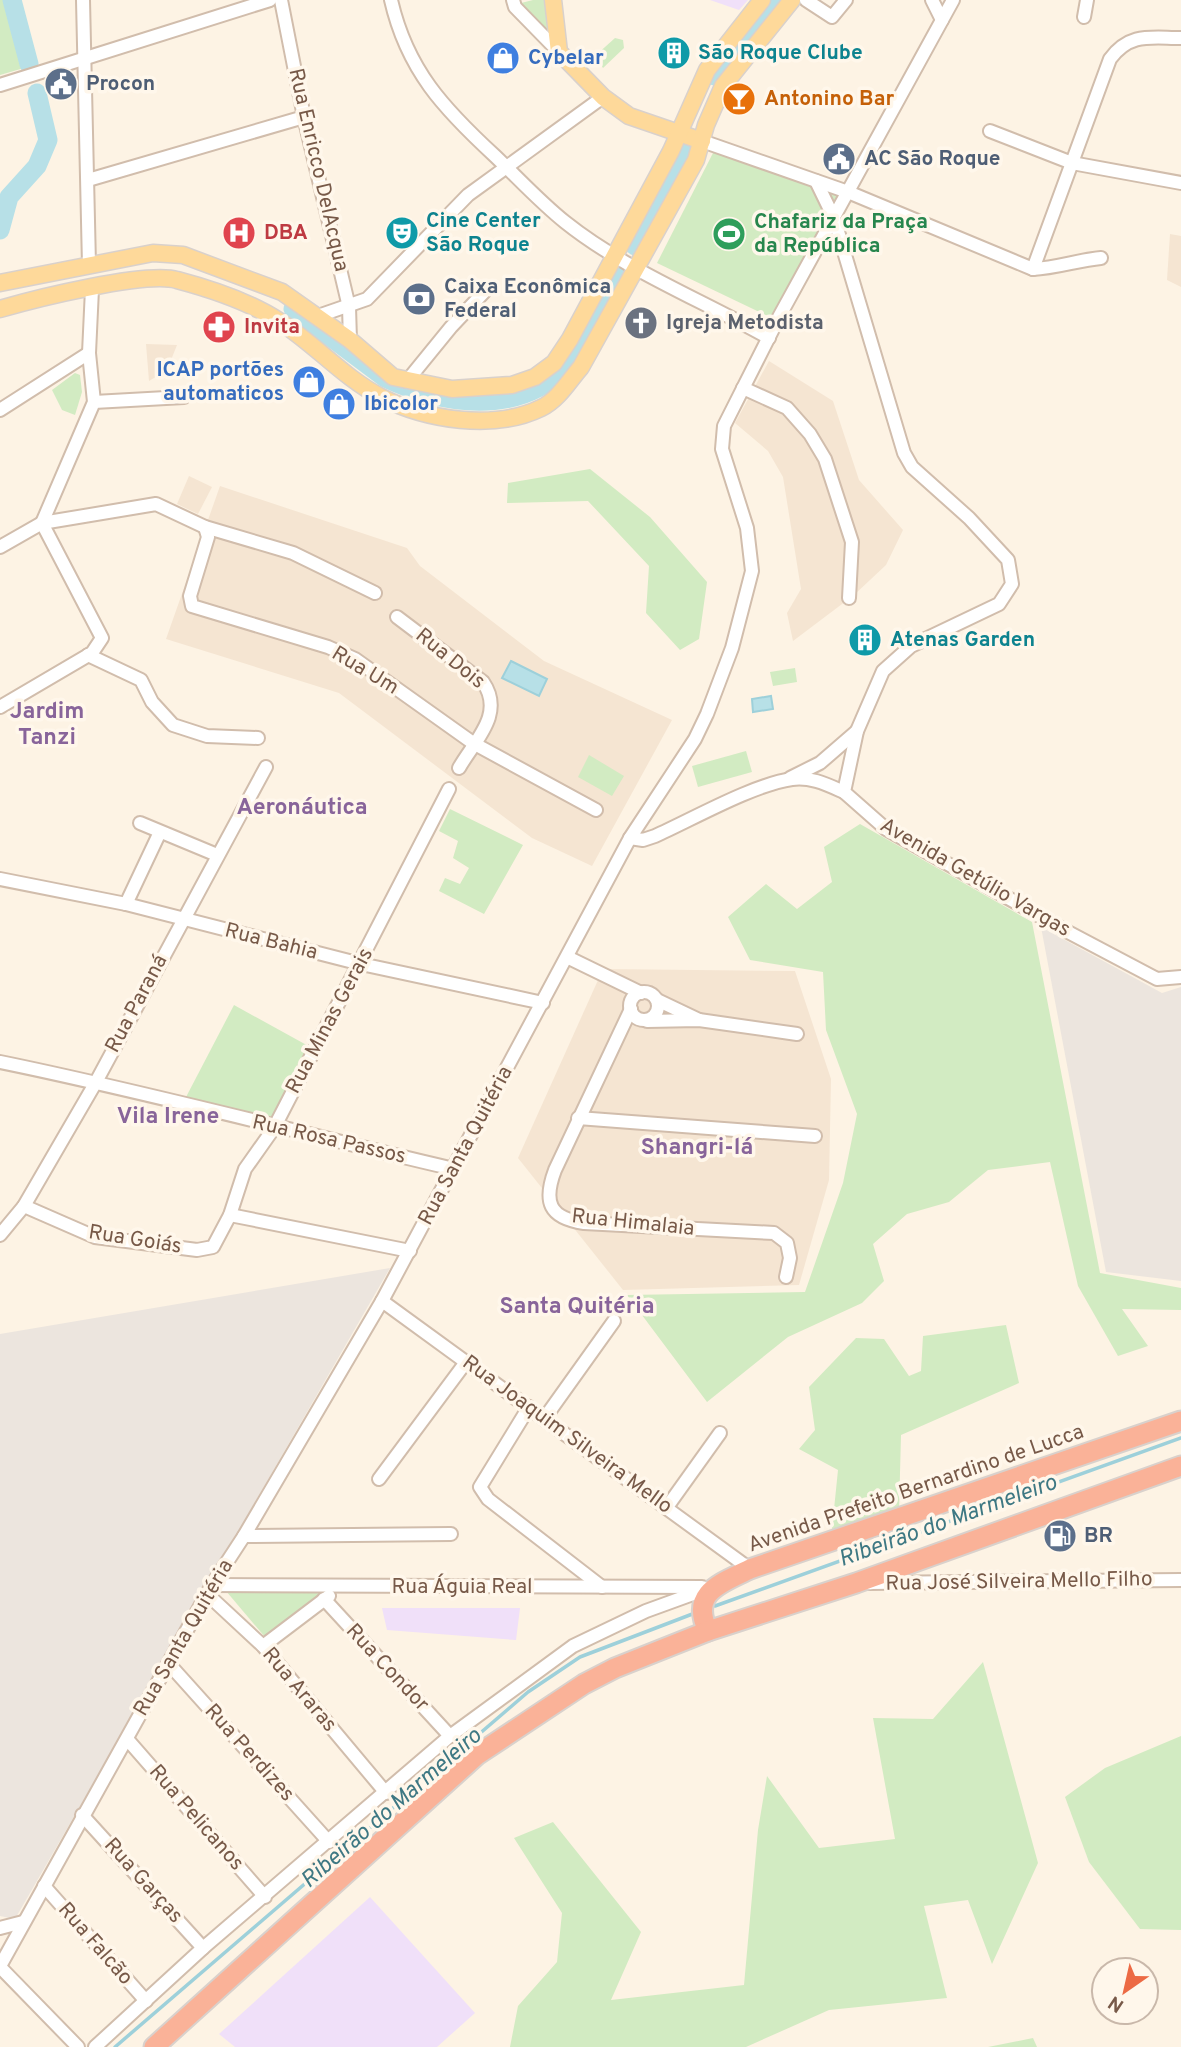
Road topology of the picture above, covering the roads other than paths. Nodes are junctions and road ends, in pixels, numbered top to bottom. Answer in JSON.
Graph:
{"nodes":[{"id":1,"x":83,"y":0,"type":"edge"},
{"id":2,"x":270,"y":0,"type":"edge"},
{"id":3,"x":281,"y":0,"type":"edge"},
{"id":4,"x":391,"y":0,"type":"edge"},
{"id":5,"x":513,"y":0,"type":"edge"},
{"id":6,"x":553,"y":0,"type":"edge"},
{"id":7,"x":762,"y":0,"type":"edge"},
{"id":8,"x":792,"y":0,"type":"edge"},
{"id":9,"x":806,"y":0,"type":"edge"},
{"id":10,"x":846,"y":0,"type":"edge"},
{"id":11,"x":932,"y":0,"type":"edge"},
{"id":12,"x":953,"y":0,"type":"edge"},
{"id":13,"x":1087,"y":0,"type":"edge"},
{"id":14,"x":1084,"y":18,"type":"dead end"},
{"id":15,"x":942,"y":20,"type":"junction"},
{"id":16,"x":1181,"y":38,"type":"edge"},
{"id":17,"x":559,"y":52,"type":"junction"},
{"id":18,"x":86,"y":59,"type":"junction"},
{"id":19,"x":0,"y":85,"type":"edge"},
{"id":20,"x":603,"y":97,"type":"junction"},
{"id":21,"x":304,"y":117,"type":"junction"},
{"id":22,"x":990,"y":131,"type":"dead end"},
{"id":23,"x":679,"y":133,"type":"junction"},
{"id":24,"x":702,"y":141,"type":"junction"},
{"id":25,"x":1072,"y":163,"type":"junction"},
{"id":26,"x":508,"y":168,"type":"junction"},
{"id":27,"x":88,"y":180,"type":"junction"},
{"id":28,"x":816,"y":181,"type":"junction"},
{"id":29,"x":1181,"y":183,"type":"edge"},
{"id":30,"x":848,"y":192,"type":"junction"},
{"id":31,"x":834,"y":218,"type":"junction"},
{"id":32,"x":616,"y":256,"type":"junction"},
{"id":33,"x":1101,"y":258,"type":"dead end"},
{"id":34,"x":89,"y":265,"type":"junction"},
{"id":35,"x":637,"y":267,"type":"junction"},
{"id":36,"x":1033,"y":269,"type":"junction"},
{"id":37,"x":0,"y":283,"type":"edge"},
{"id":38,"x":92,"y":289,"type":"junction"},
{"id":39,"x":486,"y":290,"type":"dead end"},
{"id":40,"x":2,"y":306,"type":"edge"},
{"id":41,"x":349,"y":307,"type":"junction"},
{"id":42,"x":318,"y":316,"type":"junction"},
{"id":43,"x":769,"y":338,"type":"junction"},
{"id":44,"x":350,"y":340,"type":"junction"},
{"id":45,"x":89,"y":353,"type":"junction"},
{"id":46,"x":407,"y":382,"type":"junction"},
{"id":47,"x":743,"y":388,"type":"junction"},
{"id":48,"x":184,"y":397,"type":"dead end"},
{"id":49,"x":94,"y":402,"type":"junction"},
{"id":50,"x":0,"y":410,"type":"edge"},
{"id":51,"x":42,"y":523,"type":"junction"},
{"id":52,"x":205,"y":527,"type":"junction"},
{"id":53,"x":0,"y":547,"type":"edge"},
{"id":54,"x":375,"y":593,"type":"dead end"},
{"id":55,"x":849,"y":598,"type":"dead end"},
{"id":56,"x":397,"y":617,"type":"dead end"},
{"id":57,"x":88,"y":655,"type":"junction"},
{"id":58,"x":0,"y":707,"type":"edge"},
{"id":59,"x":857,"y":731,"type":"junction"},
{"id":60,"x":258,"y":738,"type":"dead end"},
{"id":61,"x":473,"y":743,"type":"junction"},
{"id":62,"x":266,"y":767,"type":"dead end"},
{"id":63,"x":459,"y":768,"type":"dead end"},
{"id":64,"x":787,"y":781,"type":"junction"},
{"id":65,"x":449,"y":789,"type":"dead end"},
{"id":66,"x":844,"y":792,"type":"junction"},
{"id":67,"x":596,"y":810,"type":"dead end"},
{"id":68,"x":140,"y":823,"type":"dead end"},
{"id":69,"x":160,"y":832,"type":"junction"},
{"id":70,"x":630,"y":838,"type":"junction"},
{"id":71,"x":217,"y":855,"type":"junction"},
{"id":72,"x":0,"y":879,"type":"edge"},
{"id":73,"x":126,"y":904,"type":"junction"},
{"id":74,"x":182,"y":919,"type":"junction"},
{"id":75,"x":567,"y":957,"type":"junction"},
{"id":76,"x":361,"y":964,"type":"junction"},
{"id":77,"x":1181,"y":977,"type":"edge"},
{"id":78,"x":611,"y":981,"type":"junction"},
{"id":79,"x":642,"y":993,"type":"junction"},
{"id":80,"x":657,"y":1000,"type":"junction"},
{"id":81,"x":543,"y":1003,"type":"junction"},
{"id":82,"x":631,"y":1006,"type":"junction"},
{"id":83,"x":644,"y":1020,"type":"junction"},
{"id":84,"x":699,"y":1020,"type":"junction"},
{"id":85,"x":622,"y":1032,"type":"junction"},
{"id":86,"x":797,"y":1034,"type":"dead end"},
{"id":87,"x":0,"y":1062,"type":"edge"},
{"id":88,"x":96,"y":1082,"type":"junction"},
{"id":89,"x":578,"y":1118,"type":"junction"},
{"id":90,"x":274,"y":1128,"type":"junction"},
{"id":91,"x":816,"y":1136,"type":"dead end"},
{"id":92,"x":454,"y":1169,"type":"junction"},
{"id":93,"x":24,"y":1206,"type":"junction"},
{"id":94,"x":230,"y":1214,"type":"junction"},
{"id":95,"x":0,"y":1235,"type":"edge"},
{"id":96,"x":210,"y":1249,"type":"joint"},
{"id":97,"x":410,"y":1251,"type":"junction"},
{"id":98,"x":786,"y":1278,"type":"dead end"},
{"id":99,"x":382,"y":1301,"type":"junction"},
{"id":100,"x":614,"y":1321,"type":"dead end"},
{"id":101,"x":466,"y":1362,"type":"junction"},
{"id":102,"x":529,"y":1407,"type":"junction"},
{"id":103,"x":544,"y":1419,"type":"junction"},
{"id":104,"x":1181,"y":1421,"type":"edge"},
{"id":105,"x":720,"y":1433,"type":"dead end"},
{"id":106,"x":1181,"y":1466,"type":"edge"},
{"id":107,"x":379,"y":1479,"type":"dead end"},
{"id":108,"x":667,"y":1507,"type":"junction"},
{"id":109,"x":451,"y":1534,"type":"dead end"},
{"id":110,"x":244,"y":1536,"type":"junction"},
{"id":111,"x":750,"y":1569,"type":"junction"},
{"id":112,"x":1181,"y":1580,"type":"edge"},
{"id":113,"x":856,"y":1583,"type":"junction"},
{"id":114,"x":341,"y":1586,"type":"junction"},
{"id":115,"x":602,"y":1587,"type":"junction"},
{"id":116,"x":713,"y":1587,"type":"junction"},
{"id":117,"x":209,"y":1589,"type":"junction"},
{"id":118,"x":324,"y":1600,"type":"junction"},
{"id":119,"x":708,"y":1632,"type":"junction"},
{"id":120,"x":263,"y":1646,"type":"junction"},
{"id":121,"x":169,"y":1664,"type":"junction"},
{"id":122,"x":450,"y":1736,"type":"junction"},
{"id":123,"x":127,"y":1739,"type":"junction"},
{"id":124,"x":386,"y":1793,"type":"junction"},
{"id":125,"x":82,"y":1815,"type":"junction"},
{"id":126,"x":329,"y":1842,"type":"junction"},
{"id":127,"x":44,"y":1886,"type":"junction"},
{"id":128,"x":265,"y":1897,"type":"junction"},
{"id":129,"x":23,"y":1922,"type":"junction"},
{"id":130,"x":0,"y":1928,"type":"edge"},
{"id":131,"x":6,"y":1941,"type":"edge"},
{"id":132,"x":203,"y":1948,"type":"junction"},
{"id":133,"x":0,"y":1966,"type":"edge"},
{"id":134,"x":146,"y":2001,"type":"junction"},
{"id":135,"x":78,"y":2047,"type":"edge"},
{"id":136,"x":95,"y":2047,"type":"edge"},
{"id":137,"x":154,"y":2047,"type":"edge"}],
"edges":[{"from":1,"to":18,"type":"street"},
{"from":2,"to":18,"type":"street"},
{"from":3,"to":21,"type":"street","name":"Rua Enricco DelAcqua"},
{"from":4,"to":26,"type":"street"},
{"from":5,"to":17,"type":"street"},
{"from":6,"to":17,"type":"main road"},
{"from":7,"to":23,"type":"main road"},
{"from":8,"to":24,"type":"main road"},
{"from":9,"to":10,"type":"street"},
{"from":11,"to":15,"type":"street"},
{"from":12,"to":15,"type":"street","name":"Rua Santa Quitéria"},
{"from":13,"to":14,"type":"street"},
{"from":15,"to":30,"type":"street","name":"Rua Santa Quitéria"},
{"from":16,"to":25,"type":"street"},
{"from":17,"to":20,"type":"main road"},
{"from":18,"to":19,"type":"street"},
{"from":18,"to":27,"type":"street"},
{"from":20,"to":23,"type":"main road"},
{"from":20,"to":26,"type":"street"},
{"from":21,"to":27,"type":"street"},
{"from":21,"to":41,"type":"street","name":"Rua Enricco DelAcqua"},
{"from":22,"to":25,"type":"street"},
{"from":23,"to":24,"type":"main road"},
{"from":23,"to":32,"type":"main road"},
{"from":24,"to":28,"type":"street"},
{"from":24,"to":35,"type":"main road"},
{"from":25,"to":29,"type":"street"},
{"from":25,"to":36,"type":"street"},
{"from":26,"to":32,"type":"street"},
{"from":26,"to":41,"type":"street"},
{"from":27,"to":34,"type":"street"},
{"from":28,"to":30,"type":"street"},
{"from":28,"to":31,"type":"street"},
{"from":30,"to":31,"type":"street","name":"Rua Santa Quitéria"},
{"from":30,"to":36,"type":"street"},
{"from":31,"to":43,"type":"street","name":"Rua Santa Quitéria"},
{"from":31,"to":59,"type":"street"},
{"from":32,"to":35,"type":"street"},
{"from":32,"to":46,"type":"main road"},
{"from":33,"to":36,"type":"street"},
{"from":34,"to":37,"type":"main road"},
{"from":34,"to":42,"type":"main road"},
{"from":35,"to":38,"type":"main road"},
{"from":35,"to":43,"type":"street"},
{"from":38,"to":40,"type":"main road"},
{"from":38,"to":45,"type":"street"},
{"from":39,"to":46,"type":"street"},
{"from":41,"to":42,"type":"street"},
{"from":41,"to":44,"type":"street","name":"Rua Enricco DelAcqua"},
{"from":42,"to":44,"type":"main road"},
{"from":43,"to":47,"type":"street","name":"Rua Santa Quitéria"},
{"from":44,"to":46,"type":"main road"},
{"from":45,"to":49,"type":"street"},
{"from":45,"to":50,"type":"street"},
{"from":47,"to":55,"type":"street"},
{"from":47,"to":70,"type":"street","name":"Rua Santa Quitéria"},
{"from":48,"to":49,"type":"street"},
{"from":49,"to":51,"type":"street"},
{"from":51,"to":52,"type":"street"},
{"from":51,"to":53,"type":"street"},
{"from":51,"to":57,"type":"street"},
{"from":52,"to":54,"type":"street"},
{"from":52,"to":61,"type":"street","name":"Rua Um"},
{"from":56,"to":61,"type":"street","name":"Rua Dois"},
{"from":57,"to":58,"type":"street"},
{"from":57,"to":60,"type":"street"},
{"from":59,"to":64,"type":"street"},
{"from":59,"to":66,"type":"street"},
{"from":61,"to":63,"type":"street","name":"Rua Dois"},
{"from":61,"to":67,"type":"street","name":"Rua Um"},
{"from":62,"to":71,"type":"street","name":"Rua Paraná"},
{"from":64,"to":66,"type":"street"},
{"from":64,"to":70,"type":"street"},
{"from":65,"to":76,"type":"street","name":"Rua Minas Gerais"},
{"from":66,"to":77,"type":"street","name":"Avenida Getúlio Vargas"},
{"from":68,"to":69,"type":"street"},
{"from":69,"to":71,"type":"street"},
{"from":69,"to":73,"type":"street"},
{"from":70,"to":75,"type":"street","name":"Rua Santa Quitéria"},
{"from":71,"to":74,"type":"street","name":"Rua Paraná"},
{"from":72,"to":73,"type":"street","name":"Rua Bahia"},
{"from":73,"to":74,"type":"street","name":"Rua Bahia"},
{"from":74,"to":76,"type":"street","name":"Rua Bahia"},
{"from":74,"to":88,"type":"street","name":"Rua Paraná"},
{"from":75,"to":78,"type":"street"},
{"from":75,"to":81,"type":"street","name":"Rua Santa Quitéria"},
{"from":76,"to":81,"type":"street","name":"Rua Bahia"},
{"from":76,"to":90,"type":"street","name":"Rua Minas Gerais"},
{"from":78,"to":79,"type":"street"},
{"from":78,"to":82,"type":"street"},
{"from":79,"to":80,"type":"street"},
{"from":79,"to":82,"type":"street"},
{"from":80,"to":83,"type":"street"},
{"from":80,"to":84,"type":"street"},
{"from":81,"to":92,"type":"street","name":"Rua Santa Quitéria"},
{"from":82,"to":83,"type":"street"},
{"from":82,"to":85,"type":"street","name":"Rua Himalaia"},
{"from":83,"to":84,"type":"street"},
{"from":83,"to":85,"type":"street","name":"Rua Himalaia"},
{"from":84,"to":86,"type":"street"},
{"from":85,"to":89,"type":"street","name":"Rua Himalaia"},
{"from":87,"to":88,"type":"street","name":"Rua Rosa Passos"},
{"from":88,"to":90,"type":"street","name":"Rua Rosa Passos"},
{"from":88,"to":93,"type":"street","name":"Rua Paraná"},
{"from":89,"to":91,"type":"street"},
{"from":89,"to":98,"type":"street","name":"Rua Himalaia"},
{"from":90,"to":92,"type":"street","name":"Rua Rosa Passos"},
{"from":90,"to":94,"type":"street","name":"Rua Minas Gerais"},
{"from":92,"to":97,"type":"street","name":"Rua Santa Quitéria"},
{"from":93,"to":95,"type":"street","name":"Rua Paraná"},
{"from":93,"to":96,"type":"street","name":"Rua Goiás"},
{"from":94,"to":96,"type":"street","name":"Rua Minas Gerais"},
{"from":94,"to":97,"type":"street"},
{"from":97,"to":99,"type":"street","name":"Rua Santa Quitéria"},
{"from":99,"to":101,"type":"street","name":"Rua Joaquim Silveira Mello"},
{"from":99,"to":110,"type":"street","name":"Rua Santa Quitéria"},
{"from":100,"to":103,"type":"street"},
{"from":101,"to":102,"type":"street","name":"Rua Joaquim Silveira Mello"},
{"from":101,"to":107,"type":"street"},
{"from":102,"to":103,"type":"street","name":"Rua Joaquim Silveira Mello"},
{"from":102,"to":115,"type":"street"},
{"from":103,"to":108,"type":"street","name":"Rua Joaquim Silveira Mello"},
{"from":104,"to":111,"type":"highway","name":"Avenida Prefeito Bernardino de Lucca"},
{"from":105,"to":108,"type":"street"},
{"from":106,"to":113,"type":"highway"},
{"from":108,"to":111,"type":"street","name":"Rua Joaquim Silveira Mello"},
{"from":109,"to":110,"type":"street"},
{"from":110,"to":117,"type":"street","name":"Rua Santa Quitéria"},
{"from":111,"to":116,"type":"highway","name":"Avenida Prefeito Bernardino de Lucca"},
{"from":112,"to":113,"type":"street","name":"Rua José Silveira Mello Filho"},
{"from":113,"to":119,"type":"highway"},
{"from":114,"to":115,"type":"street","name":"Rua Águia Real"},
{"from":114,"to":117,"type":"street","name":"Rua Águia Real"},
{"from":114,"to":118,"type":"street"},
{"from":115,"to":116,"type":"street","name":"Rua Águia Real"},
{"from":116,"to":119,"type":"highway"},
{"from":116,"to":122,"type":"street"},
{"from":117,"to":120,"type":"street","name":"Rua Araras"},
{"from":117,"to":121,"type":"street","name":"Rua Santa Quitéria"},
{"from":118,"to":120,"type":"street"},
{"from":118,"to":122,"type":"street","name":"Rua Condor"},
{"from":119,"to":137,"type":"highway"},
{"from":120,"to":124,"type":"street","name":"Rua Araras"},
{"from":121,"to":123,"type":"street","name":"Rua Santa Quitéria"},
{"from":121,"to":126,"type":"street","name":"Rua Perdizes"},
{"from":122,"to":124,"type":"street"},
{"from":123,"to":125,"type":"street","name":"Rua Santa Quitéria"},
{"from":123,"to":128,"type":"street","name":"Rua Pelicanos"},
{"from":124,"to":126,"type":"street"},
{"from":125,"to":127,"type":"street","name":"Rua Santa Quitéria"},
{"from":125,"to":132,"type":"street","name":"Rua Garças"},
{"from":126,"to":128,"type":"street"},
{"from":127,"to":129,"type":"street","name":"Rua Santa Quitéria"},
{"from":127,"to":134,"type":"street","name":"Rua Falcão"},
{"from":128,"to":132,"type":"street"},
{"from":129,"to":130,"type":"street"},
{"from":129,"to":131,"type":"street","name":"Rua Santa Quitéria"},
{"from":131,"to":133,"type":"street","name":"Rua Santa Quitéria"},
{"from":132,"to":134,"type":"street"},
{"from":133,"to":135,"type":"street"},
{"from":134,"to":136,"type":"street"}]}
